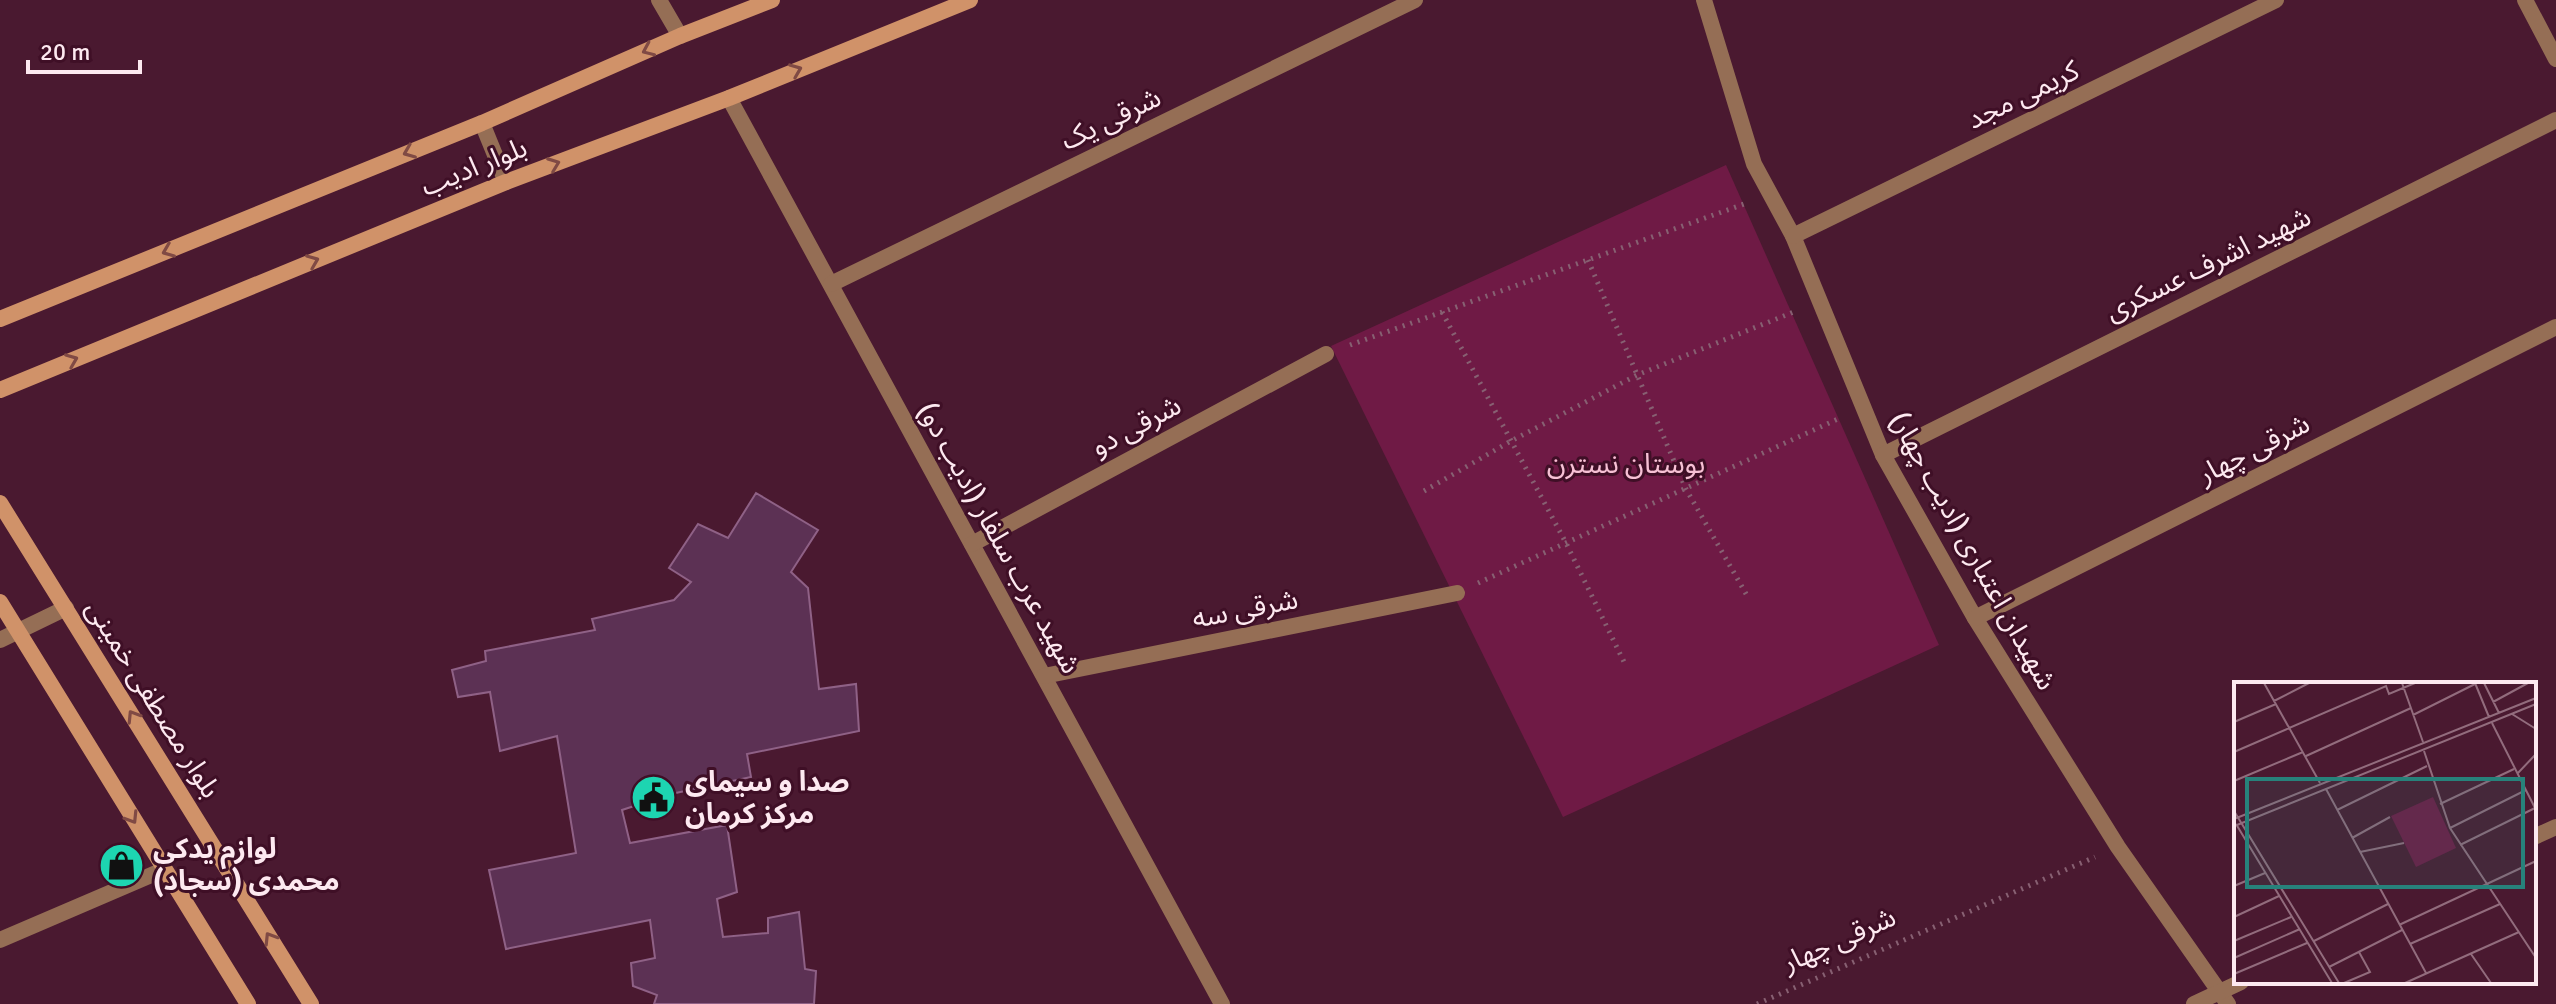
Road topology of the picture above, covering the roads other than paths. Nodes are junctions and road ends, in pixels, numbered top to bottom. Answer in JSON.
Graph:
{"nodes":[{"id":1,"x":659,"y":0,"type":"edge"},
{"id":2,"x":772,"y":0,"type":"edge"},
{"id":3,"x":970,"y":0,"type":"edge"},
{"id":4,"x":1415,"y":0,"type":"edge"},
{"id":5,"x":1704,"y":0,"type":"edge"},
{"id":6,"x":2276,"y":0,"type":"edge"},
{"id":7,"x":2525,"y":0,"type":"edge"},
{"id":8,"x":680,"y":36,"type":"junction"},
{"id":9,"x":2556,"y":59,"type":"edge"},
{"id":10,"x":729,"y":98,"type":"junction"},
{"id":11,"x":2556,"y":120,"type":"edge"},
{"id":12,"x":482,"y":123,"type":"junction"},
{"id":13,"x":506,"y":182,"type":"junction"},
{"id":14,"x":1793,"y":236,"type":"junction"},
{"id":15,"x":831,"y":284,"type":"junction"},
{"id":16,"x":0,"y":319,"type":"edge"},
{"id":17,"x":2556,"y":327,"type":"edge"},
{"id":18,"x":1326,"y":354,"type":"road end"},
{"id":19,"x":0,"y":390,"type":"edge"},
{"id":20,"x":1883,"y":455,"type":"junction"},
{"id":21,"x":0,"y":503,"type":"edge"},
{"id":22,"x":972,"y":544,"type":"junction"},
{"id":23,"x":1457,"y":593,"type":"road end"},
{"id":24,"x":0,"y":602,"type":"edge"},
{"id":25,"x":66,"y":608,"type":"junction"},
{"id":26,"x":1975,"y":618,"type":"junction"},
{"id":27,"x":17,"y":633,"type":"junction"},
{"id":28,"x":0,"y":640,"type":"edge"},
{"id":29,"x":1044,"y":676,"type":"junction"},
{"id":30,"x":2556,"y":827,"type":"edge"},
{"id":31,"x":2536,"y":836,"type":"edge"},
{"id":32,"x":163,"y":870,"type":"junction"},
{"id":33,"x":0,"y":940,"type":"edge"},
{"id":34,"x":2239,"y":984,"type":"edge"},
{"id":35,"x":2224,"y":998,"type":"edge"},
{"id":36,"x":248,"y":1004,"type":"edge"},
{"id":37,"x":311,"y":1004,"type":"edge"},
{"id":38,"x":1222,"y":1004,"type":"edge"},
{"id":39,"x":2194,"y":1004,"type":"edge"}],
"edges":[{"from":1,"to":8,"type":"street"},
{"from":2,"to":8,"type":"main road","name":"بلوار ادیب"},
{"from":10,"to":3,"type":"main road","name":"بلوار ادیب","one_way":true},
{"from":4,"to":15,"type":"street","name":"شرقی یک"},
{"from":5,"to":14,"type":"street","name":"شهیدان اعتباری (ادیب چهار)"},
{"from":6,"to":14,"type":"street","name":"کریمی مجد"},
{"from":7,"to":9,"type":"street"},
{"from":8,"to":12,"type":"main road","name":"بلوار ادیب","one_way":true},
{"from":13,"to":10,"type":"main road","name":"بلوار ادیب","one_way":true},
{"from":10,"to":15,"type":"street","name":"شهید عرب سلفار (ادیب دو)"},
{"from":11,"to":20,"type":"street","name":"شهید اشرف عسکری"},
{"from":12,"to":13,"type":"street"},
{"from":12,"to":16,"type":"main road","name":"بلوار ادیب","one_way":true},
{"from":19,"to":13,"type":"main road","name":"بلوار ادیب","one_way":true},
{"from":14,"to":20,"type":"street","name":"شهیدان اعتباری (ادیب چهار)"},
{"from":15,"to":22,"type":"street","name":"شهید عرب سلفار (ادیب دو)"},
{"from":17,"to":26,"type":"street","name":"شرقی چهار"},
{"from":18,"to":22,"type":"street","name":"شرقی دو"},
{"from":20,"to":26,"type":"street","name":"شهیدان اعتباری (ادیب چهار)"},
{"from":21,"to":25,"type":"main road","name":"بلوار مصطفی خمینی"},
{"from":22,"to":29,"type":"street","name":"شهید عرب سلفار (ادیب دو)"},
{"from":23,"to":29,"type":"street","name":"شرقی سه"},
{"from":24,"to":27,"type":"main road"},
{"from":25,"to":27,"type":"street"},
{"from":37,"to":25,"type":"main road","name":"بلوار مصطفی خمینی","one_way":true},
{"from":26,"to":35,"type":"street","name":"شهیدان اعتباری (ادیب چهار)"},
{"from":27,"to":28,"type":"street"},
{"from":27,"to":32,"type":"main road","one_way":true},
{"from":29,"to":38,"type":"street","name":"شهید عرب سلفار (ادیب دو)"},
{"from":30,"to":31,"type":"street"},
{"from":32,"to":33,"type":"street"},
{"from":32,"to":36,"type":"main road"},
{"from":34,"to":35,"type":"street"},
{"from":35,"to":39,"type":"street"}]}
